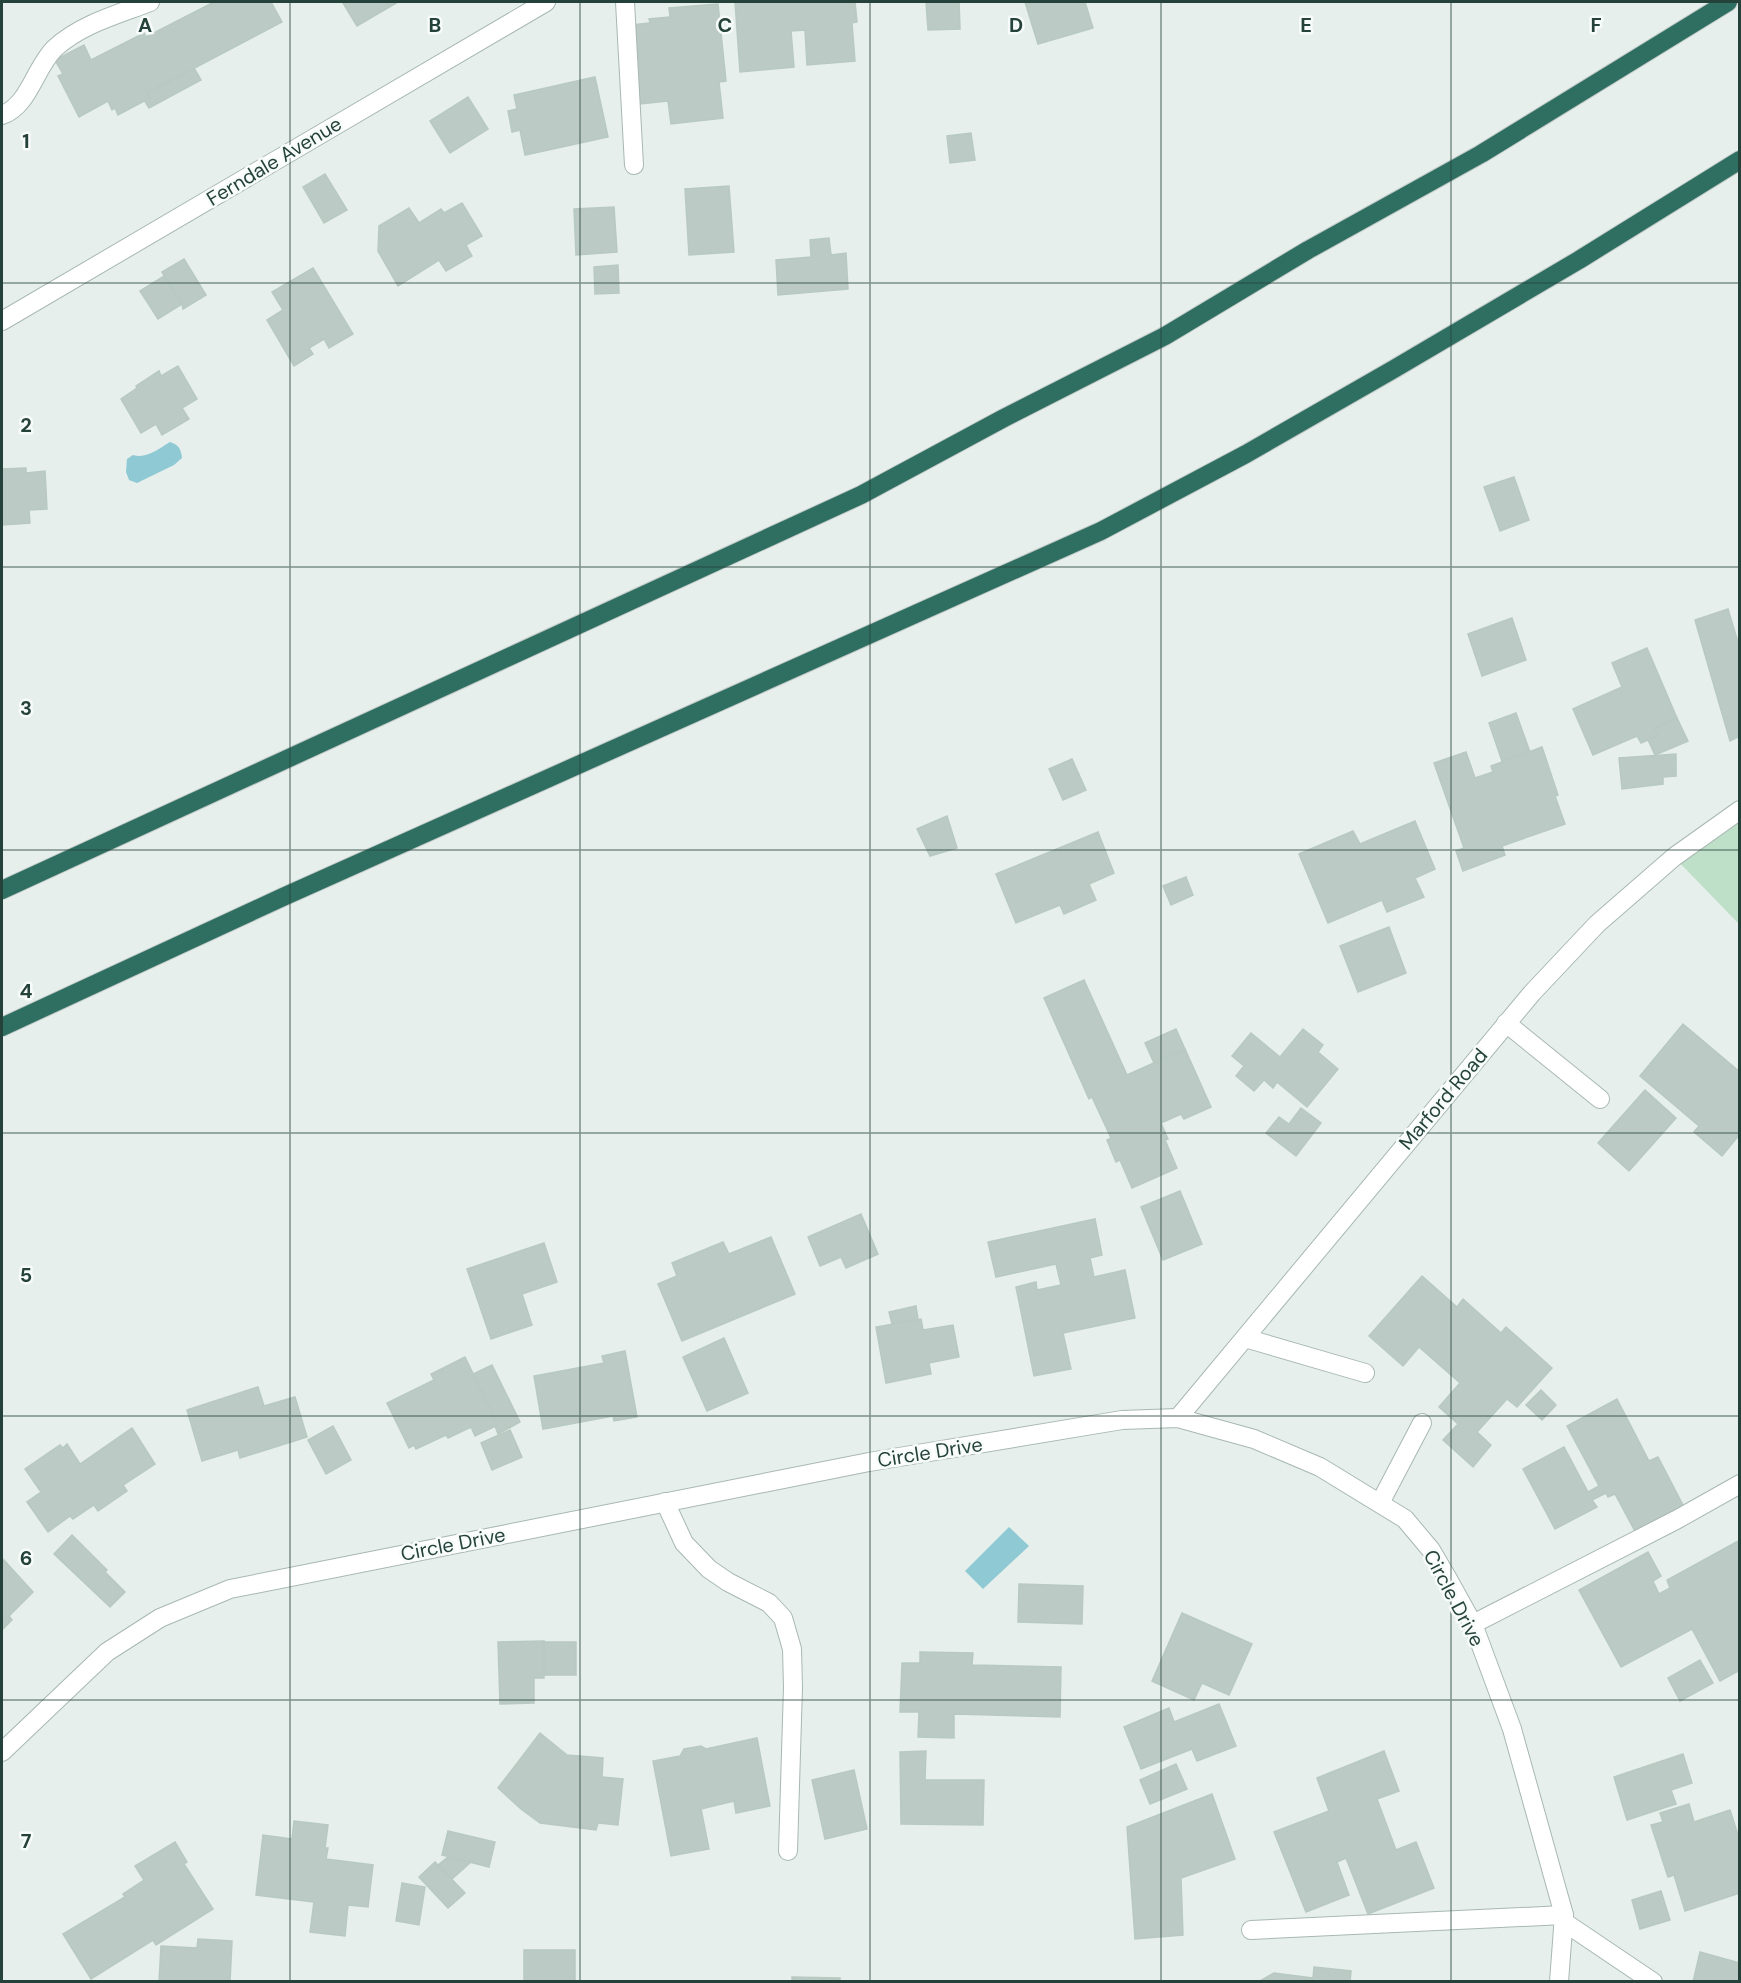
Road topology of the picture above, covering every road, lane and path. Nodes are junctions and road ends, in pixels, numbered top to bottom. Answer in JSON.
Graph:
{"nodes":[{"id":1,"x":150,"y":2,"type":"edge"},
{"id":2,"x":546,"y":2,"type":"edge"},
{"id":3,"x":625,"y":2,"type":"edge"},
{"id":4,"x":1728,"y":2,"type":"edge"},
{"id":5,"x":2,"y":115,"type":"edge"},
{"id":6,"x":1740,"y":160,"type":"edge"},
{"id":7,"x":634,"y":165,"type":"dead end"},
{"id":8,"x":2,"y":321,"type":"edge"},
{"id":9,"x":1740,"y":810,"type":"edge"},
{"id":10,"x":2,"y":890,"type":"edge"},
{"id":11,"x":1506,"y":1023,"type":"junction"},
{"id":12,"x":2,"y":1027,"type":"edge"},
{"id":13,"x":1599,"y":1098,"type":"dead end"},
{"id":14,"x":1245,"y":1338,"type":"junction"},
{"id":15,"x":1365,"y":1374,"type":"dead end"},
{"id":16,"x":1178,"y":1418,"type":"junction"},
{"id":17,"x":1422,"y":1423,"type":"dead end"},
{"id":18,"x":1740,"y":1484,"type":"edge"},
{"id":19,"x":665,"y":1502,"type":"junction"},
{"id":20,"x":1380,"y":1503,"type":"junction"},
{"id":21,"x":1473,"y":1624,"type":"junction"},
{"id":22,"x":2,"y":1752,"type":"edge"},
{"id":23,"x":788,"y":1851,"type":"dead end"},
{"id":24,"x":1564,"y":1919,"type":"junction"},
{"id":25,"x":1251,"y":1930,"type":"dead end"},
{"id":26,"x":1560,"y":1982,"type":"edge"},
{"id":27,"x":1653,"y":1982,"type":"edge"}],
"edges":[{"from":1,"to":5,"type":"street"},
{"from":2,"to":8,"type":"street","name":"Ferndale Avenue"},
{"from":3,"to":7,"type":"street"},
{"from":4,"to":10,"type":"highway"},
{"from":6,"to":12,"type":"highway"},
{"from":9,"to":11,"type":"street","name":"Marford Road"},
{"from":11,"to":13,"type":"street"},
{"from":11,"to":14,"type":"street","name":"Marford Road"},
{"from":14,"to":15,"type":"street"},
{"from":14,"to":16,"type":"street","name":"Marford Road"},
{"from":16,"to":19,"type":"street","name":"Circle Drive"},
{"from":16,"to":20,"type":"street","name":"Circle Drive"},
{"from":17,"to":20,"type":"street"},
{"from":18,"to":21,"type":"street"},
{"from":19,"to":22,"type":"street","name":"Circle Drive"},
{"from":19,"to":23,"type":"street"},
{"from":20,"to":21,"type":"street","name":"Circle Drive"},
{"from":21,"to":24,"type":"street","name":"Circle Drive"},
{"from":24,"to":25,"type":"street"},
{"from":24,"to":26,"type":"street","name":"Circle Drive"},
{"from":24,"to":27,"type":"street"}]}
